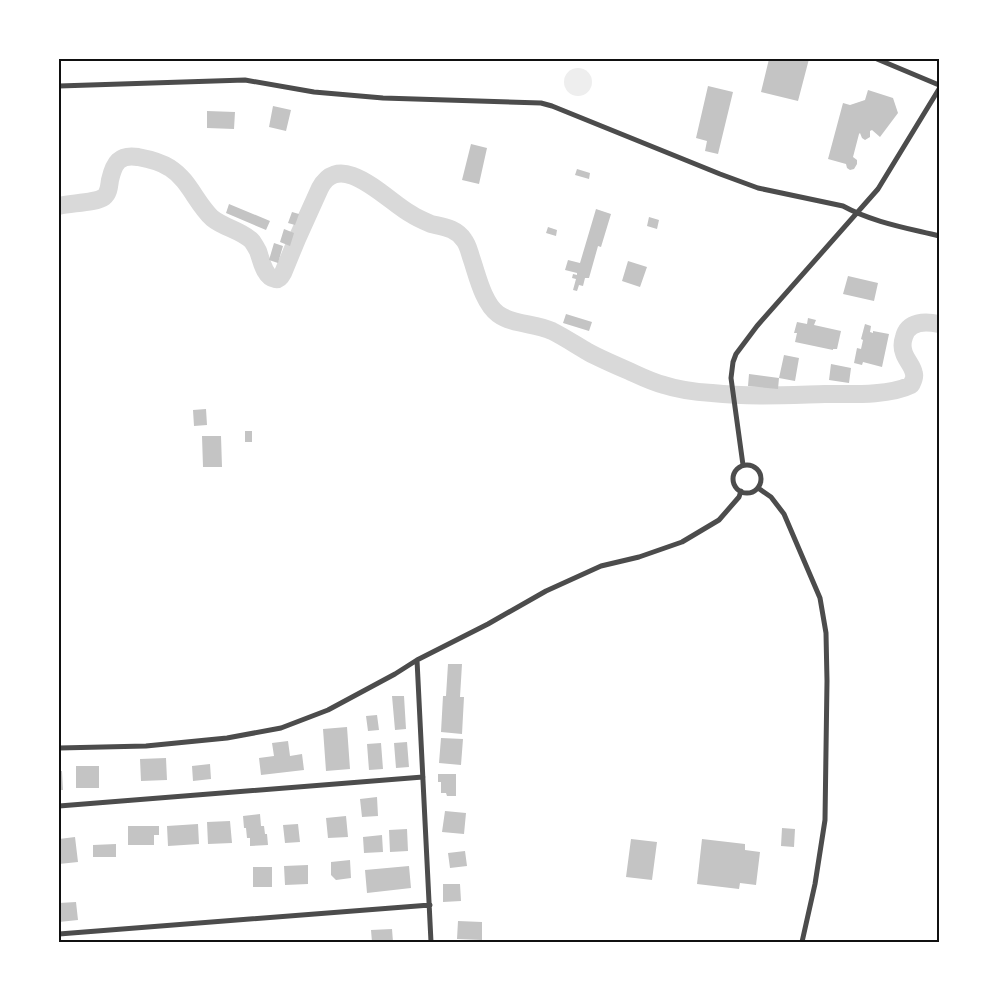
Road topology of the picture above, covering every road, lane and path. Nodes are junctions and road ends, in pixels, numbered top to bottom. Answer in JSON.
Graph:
{"nodes":[{"id":1,"x":876,"y":59,"type":"edge"},
{"id":2,"x":939,"y":85,"type":"edge"},
{"id":3,"x":59,"y":86,"type":"edge"},
{"id":4,"x":939,"y":89,"type":"edge"},
{"id":5,"x":855,"y":213,"type":"junction"},
{"id":6,"x":939,"y":236,"type":"edge"},
{"id":7,"x":743,"y":465,"type":"junction"},
{"id":8,"x":758,"y":488,"type":"junction"},
{"id":9,"x":741,"y":491,"type":"junction"},
{"id":10,"x":417,"y":660,"type":"junction"},
{"id":11,"x":59,"y":748,"type":"edge"},
{"id":12,"x":423,"y":776,"type":"junction"},
{"id":13,"x":59,"y":806,"type":"edge"},
{"id":14,"x":430,"y":905,"type":"junction"},
{"id":15,"x":59,"y":934,"type":"edge"},
{"id":16,"x":431,"y":942,"type":"edge"},
{"id":17,"x":802,"y":942,"type":"edge"}],
"edges":[{"from":1,"to":2,"type":"street"},
{"from":3,"to":5,"type":"street"},
{"from":4,"to":5,"type":"street"},
{"from":5,"to":6,"type":"street"},
{"from":5,"to":7,"type":"street"},
{"from":7,"to":8,"type":"street"},
{"from":7,"to":9,"type":"street"},
{"from":8,"to":9,"type":"street"},
{"from":8,"to":17,"type":"street"},
{"from":9,"to":10,"type":"street"},
{"from":10,"to":11,"type":"street"},
{"from":10,"to":12,"type":"street"},
{"from":12,"to":13,"type":"street"},
{"from":12,"to":14,"type":"street"},
{"from":14,"to":15,"type":"street"},
{"from":14,"to":16,"type":"street"}]}
